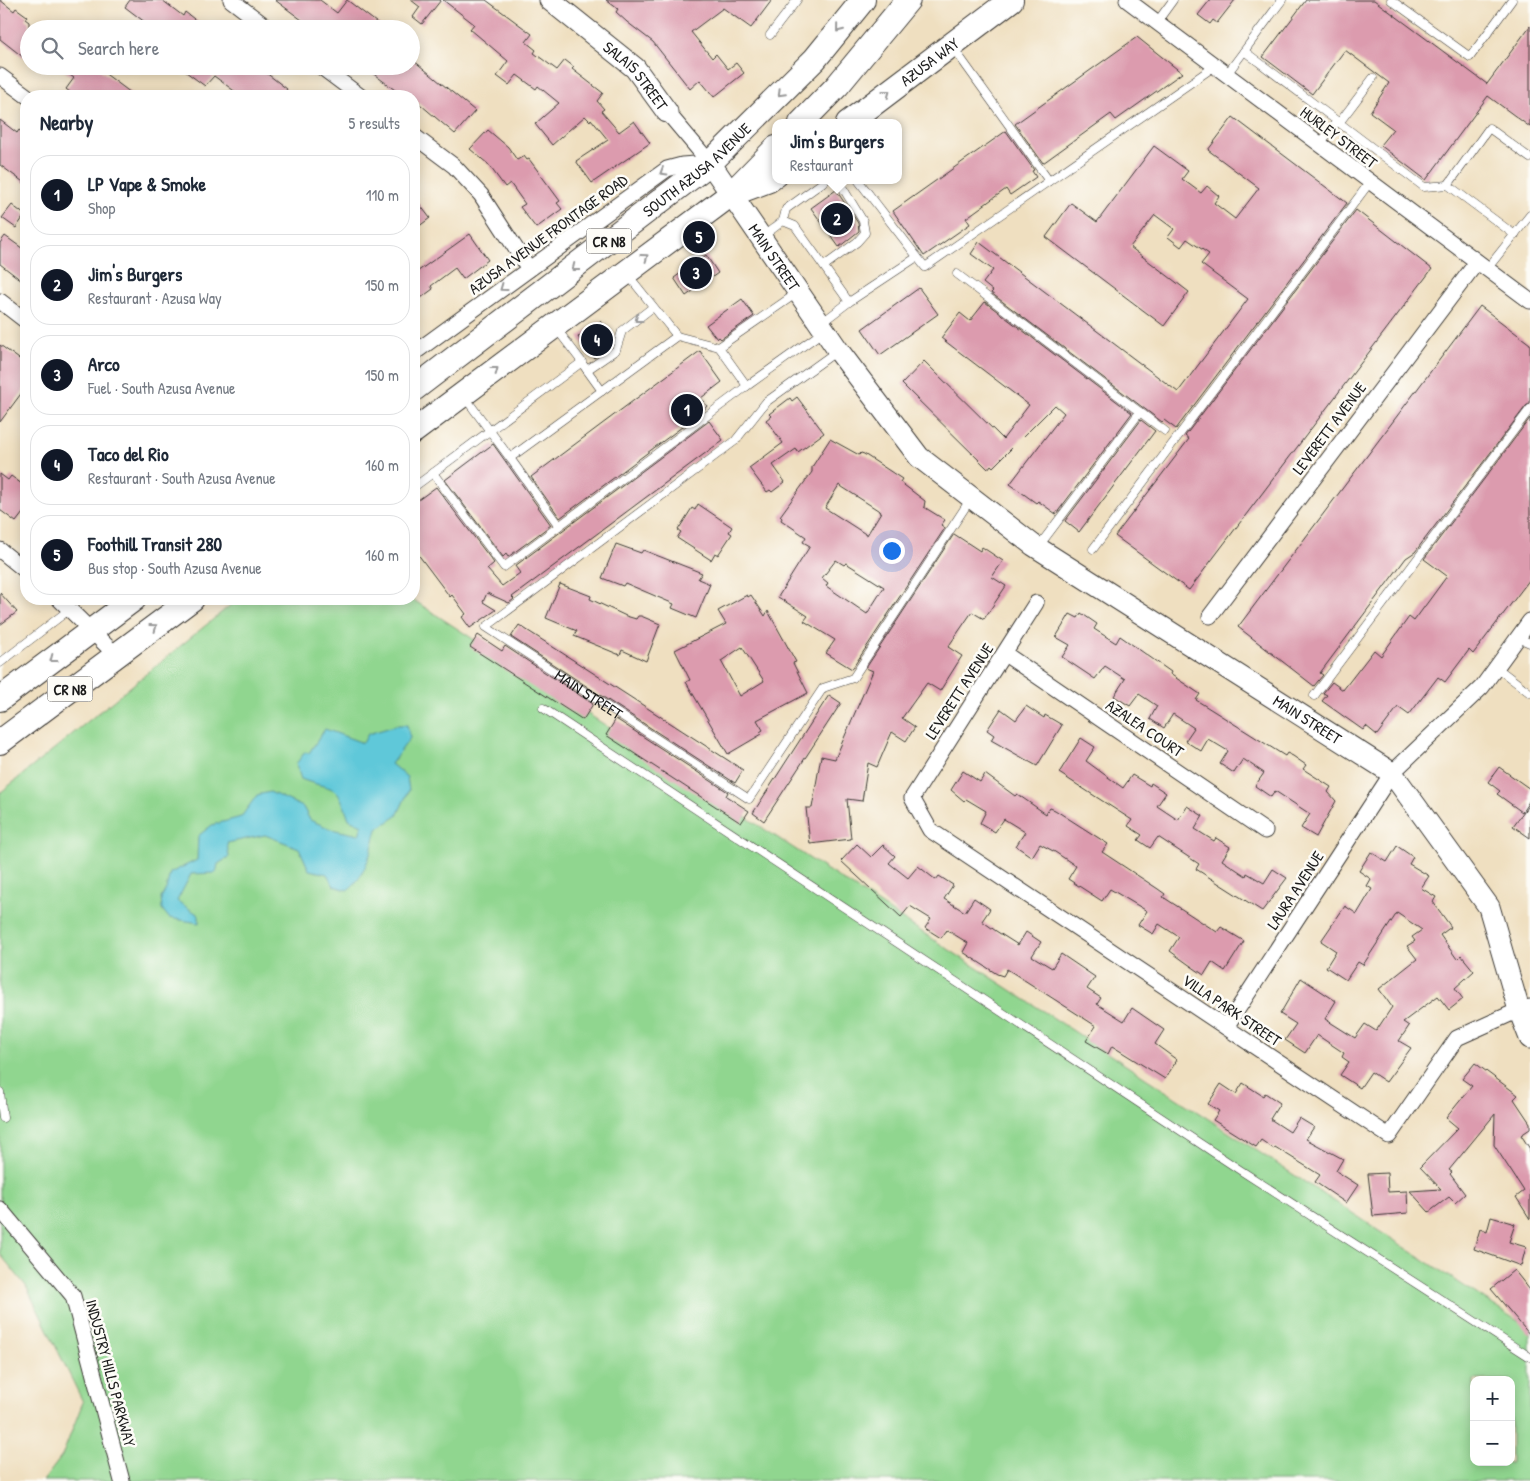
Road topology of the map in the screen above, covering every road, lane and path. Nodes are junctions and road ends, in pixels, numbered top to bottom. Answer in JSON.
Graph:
{"nodes":[{"id":1,"x":231,"y":0,"type":"edge"},
{"id":2,"x":550,"y":0,"type":"edge"},
{"id":3,"x":797,"y":0,"type":"edge"},
{"id":4,"x":862,"y":0,"type":"edge"},
{"id":5,"x":908,"y":0,"type":"edge"},
{"id":6,"x":1011,"y":0,"type":"edge"},
{"id":7,"x":1128,"y":0,"type":"edge"},
{"id":8,"x":1173,"y":0,"type":"edge"},
{"id":9,"x":1282,"y":0,"type":"edge"},
{"id":10,"x":1391,"y":0,"type":"edge"},
{"id":11,"x":1512,"y":0,"type":"edge"},
{"id":12,"x":257,"y":20,"type":"edge"},
{"id":13,"x":1157,"y":22,"type":"junction"},
{"id":14,"x":770,"y":35,"type":"dead end"},
{"id":15,"x":951,"y":44,"type":"junction"},
{"id":16,"x":1244,"y":51,"type":"junction"},
{"id":17,"x":1221,"y":70,"type":"junction"},
{"id":18,"x":332,"y":75,"type":"edge"},
{"id":19,"x":0,"y":76,"type":"edge"},
{"id":20,"x":1372,"y":78,"type":"dead end"},
{"id":21,"x":352,"y":90,"type":"edge"},
{"id":22,"x":20,"y":91,"type":"edge"},
{"id":23,"x":667,"y":112,"type":"joint"},
{"id":24,"x":805,"y":119,"type":"edge"},
{"id":25,"x":853,"y":119,"type":"edge"},
{"id":26,"x":1338,"y":122,"type":"junction"},
{"id":27,"x":420,"y":140,"type":"edge"},
{"id":28,"x":1320,"y":144,"type":"junction"},
{"id":29,"x":772,"y":152,"type":"edge"},
{"id":30,"x":1530,"y":158,"type":"edge"},
{"id":31,"x":710,"y":163,"type":"junction"},
{"id":32,"x":772,"y":178,"type":"edge"},
{"id":33,"x":1049,"y":180,"type":"junction"},
{"id":34,"x":1370,"y":182,"type":"junction"},
{"id":35,"x":820,"y":184,"type":"edge"},
{"id":36,"x":840,"y":184,"type":"edge"},
{"id":37,"x":861,"y":184,"type":"edge"},
{"id":38,"x":1448,"y":185,"type":"junction"},
{"id":39,"x":730,"y":194,"type":"junction"},
{"id":40,"x":1530,"y":215,"type":"edge"},
{"id":41,"x":783,"y":221,"type":"junction"},
{"id":42,"x":1515,"y":235,"type":"junction"},
{"id":43,"x":761,"y":239,"type":"junction"},
{"id":44,"x":917,"y":257,"type":"junction"},
{"id":45,"x":824,"y":266,"type":"junction"},
{"id":46,"x":1482,"y":266,"type":"junction"},
{"id":47,"x":529,"y":269,"type":"junction"},
{"id":48,"x":625,"y":272,"type":"junction"},
{"id":49,"x":957,"y":274,"type":"dead end"},
{"id":50,"x":798,"y":292,"type":"junction"},
{"id":51,"x":0,"y":301,"type":"edge"},
{"id":52,"x":1530,"y":301,"type":"edge"},
{"id":53,"x":849,"y":302,"type":"junction"},
{"id":54,"x":653,"y":307,"type":"junction"},
{"id":55,"x":20,"y":316,"type":"edge"},
{"id":56,"x":554,"y":325,"type":"junction"},
{"id":57,"x":822,"y":327,"type":"junction"},
{"id":58,"x":677,"y":336,"type":"junction"},
{"id":59,"x":719,"y":347,"type":"junction"},
{"id":60,"x":420,"y":349,"type":"edge"},
{"id":61,"x":838,"y":350,"type":"junction"},
{"id":62,"x":582,"y":362,"type":"junction"},
{"id":63,"x":444,"y":367,"type":"junction"},
{"id":64,"x":587,"y":370,"type":"junction"},
{"id":65,"x":420,"y":385,"type":"edge"},
{"id":66,"x":746,"y":386,"type":"junction"},
{"id":67,"x":602,"y":391,"type":"junction"},
{"id":68,"x":463,"y":394,"type":"junction"},
{"id":69,"x":1530,"y":409,"type":"edge"},
{"id":70,"x":1140,"y":412,"type":"junction"},
{"id":71,"x":420,"y":426,"type":"edge"},
{"id":72,"x":490,"y":431,"type":"junction"},
{"id":73,"x":1165,"y":431,"type":"dead end"},
{"id":74,"x":510,"y":458,"type":"junction"},
{"id":75,"x":433,"y":473,"type":"junction"},
{"id":76,"x":420,"y":483,"type":"edge"},
{"id":77,"x":971,"y":498,"type":"junction"},
{"id":78,"x":559,"y":526,"type":"junction"},
{"id":79,"x":1037,"y":549,"type":"junction"},
{"id":80,"x":1093,"y":549,"type":"dead end"},
{"id":81,"x":0,"y":550,"type":"edge"},
{"id":82,"x":20,"y":566,"type":"edge"},
{"id":83,"x":1036,"y":603,"type":"dead end"},
{"id":84,"x":66,"y":605,"type":"edge"},
{"id":85,"x":126,"y":605,"type":"edge"},
{"id":86,"x":184,"y":605,"type":"edge"},
{"id":87,"x":70,"y":609,"type":"junction"},
{"id":88,"x":1210,"y":616,"type":"dead end"},
{"id":89,"x":1530,"y":621,"type":"edge"},
{"id":90,"x":92,"y":629,"type":"junction"},
{"id":91,"x":1524,"y":640,"type":"edge"},
{"id":92,"x":1004,"y":654,"type":"junction"},
{"id":93,"x":116,"y":655,"type":"junction"},
{"id":94,"x":0,"y":663,"type":"edge"},
{"id":95,"x":1496,"y":667,"type":"junction"},
{"id":96,"x":1530,"y":693,"type":"edge"},
{"id":97,"x":1314,"y":696,"type":"dead end"},
{"id":98,"x":0,"y":699,"type":"edge"},
{"id":99,"x":543,"y":708,"type":"dead end"},
{"id":100,"x":0,"y":742,"type":"edge"},
{"id":101,"x":1392,"y":773,"type":"junction"},
{"id":102,"x":912,"y":798,"type":"joint"},
{"id":103,"x":1265,"y":831,"type":"dead end"},
{"id":104,"x":1525,"y":1008,"type":"edge"},
{"id":105,"x":1226,"y":1027,"type":"junction"},
{"id":106,"x":1530,"y":1038,"type":"edge"},
{"id":107,"x":0,"y":1092,"type":"edge"},
{"id":108,"x":1,"y":1119,"type":"edge"},
{"id":109,"x":0,"y":1209,"type":"edge"},
{"id":110,"x":1530,"y":1357,"type":"edge"},
{"id":111,"x":122,"y":1481,"type":"edge"}],
"edges":[{"from":1,"to":12,"type":"street"},
{"from":2,"to":23,"type":"street","name":"SALAIS STREET"},
{"from":3,"to":14,"type":"lane"},
{"from":4,"to":31,"type":"main road","name":"SOUTH AZUSA AVENUE","number":"CR N8","one_way":true},
{"from":5,"to":24,"type":"main road"},
{"from":6,"to":15,"type":"main road","name":"AZUSA WAY"},
{"from":7,"to":13,"type":"street","name":"HURLEY STREET"},
{"from":8,"to":13,"type":"lane"},
{"from":9,"to":16,"type":"lane"},
{"from":10,"to":11,"type":"lane"},
{"from":13,"to":17,"type":"street","name":"HURLEY STREET"},
{"from":25,"to":15,"type":"main road","name":"AZUSA WAY","one_way":true},
{"from":15,"to":33,"type":"lane"},
{"from":16,"to":17,"type":"lane"},
{"from":16,"to":26,"type":"lane"},
{"from":17,"to":28,"type":"street","name":"HURLEY STREET"},
{"from":17,"to":33,"type":"lane"},
{"from":18,"to":21,"type":"street"},
{"from":19,"to":22,"type":"street"},
{"from":20,"to":26,"type":"lane"},
{"from":23,"to":31,"type":"street","name":"SALAIS STREET"},
{"from":26,"to":28,"type":"lane"},
{"from":26,"to":38,"type":"lane"},
{"from":27,"to":47,"type":"street"},
{"from":28,"to":34,"type":"street","name":"HURLEY STREET"},
{"from":29,"to":39,"type":"main road","number":"CR N8"},
{"from":30,"to":38,"type":"lane"},
{"from":31,"to":39,"type":"street","name":"MAIN STREET"},
{"from":31,"to":47,"type":"street","name":"AZUSA AVENUE FRONTAGE ROAD","one_way":true},
{"from":31,"to":63,"type":"main road","name":"SOUTH AZUSA AVENUE","number":"CR N8","one_way":true},
{"from":32,"to":39,"type":"main road"},
{"from":33,"to":44,"type":"lane"},
{"from":34,"to":46,"type":"street","name":"HURLEY STREET"},
{"from":34,"to":80,"type":"lane"},
{"from":35,"to":41,"type":"lane"},
{"from":36,"to":45,"type":"lane"},
{"from":37,"to":44,"type":"lane"},
{"from":38,"to":42,"type":"lane"},
{"from":39,"to":43,"type":"street","name":"MAIN STREET"},
{"from":48,"to":39,"type":"main road","number":"CR N8","one_way":true},
{"from":40,"to":42,"type":"lane"},
{"from":41,"to":43,"type":"lane"},
{"from":41,"to":45,"type":"lane"},
{"from":42,"to":46,"type":"lane"},
{"from":43,"to":50,"type":"street","name":"MAIN STREET"},
{"from":44,"to":53,"type":"lane"},
{"from":45,"to":53,"type":"lane"},
{"from":46,"to":52,"type":"street","name":"HURLEY STREET"},
{"from":46,"to":88,"type":"street","name":"LEVERETT AVENUE"},
{"from":47,"to":60,"type":"street","name":"AZUSA AVENUE FRONTAGE ROAD","one_way":true},
{"from":48,"to":54,"type":"lane"},
{"from":48,"to":56,"type":"main road","number":"CR N8"},
{"from":49,"to":70,"type":"lane"},
{"from":50,"to":57,"type":"street","name":"MAIN STREET"},
{"from":50,"to":59,"type":"lane"},
{"from":51,"to":55,"type":"street"},
{"from":53,"to":57,"type":"lane"},
{"from":54,"to":58,"type":"lane"},
{"from":54,"to":64,"type":"lane","one_way":true},
{"from":56,"to":62,"type":"lane"},
{"from":68,"to":56,"type":"main road","number":"CR N8","one_way":true},
{"from":57,"to":61,"type":"street","name":"MAIN STREET"},
{"from":57,"to":66,"type":"lane"},
{"from":58,"to":59,"type":"lane"},
{"from":58,"to":67,"type":"lane"},
{"from":59,"to":66,"type":"lane"},
{"from":61,"to":77,"type":"street","name":"MAIN STREET"},
{"from":61,"to":77,"type":"lane","name":"MAIN STREET"},
{"from":62,"to":64,"type":"lane"},
{"from":62,"to":72,"type":"lane"},
{"from":63,"to":65,"type":"main road","name":"SOUTH AZUSA AVENUE","number":"CR N8"},
{"from":63,"to":68,"type":"main road"},
{"from":64,"to":67,"type":"lane"},
{"from":66,"to":78,"type":"lane"},
{"from":67,"to":74,"type":"lane"},
{"from":68,"to":71,"type":"main road","number":"CR N8"},
{"from":68,"to":72,"type":"lane"},
{"from":69,"to":97,"type":"lane"},
{"from":70,"to":73,"type":"lane"},
{"from":70,"to":79,"type":"lane"},
{"from":72,"to":74,"type":"lane"},
{"from":72,"to":75,"type":"lane"},
{"from":74,"to":78,"type":"lane"},
{"from":75,"to":76,"type":"lane"},
{"from":75,"to":78,"type":"lane"},
{"from":77,"to":79,"type":"street","name":"MAIN STREET"},
{"from":79,"to":101,"type":"street","name":"MAIN STREET"},
{"from":81,"to":82,"type":"street"},
{"from":83,"to":92,"type":"street","name":"LEVERETT AVENUE"},
{"from":84,"to":87,"type":"street"},
{"from":85,"to":90,"type":"main road","number":"CR N8"},
{"from":93,"to":86,"type":"main road","number":"CR N8","one_way":true},
{"from":87,"to":90,"type":"street"},
{"from":87,"to":94,"type":"lane"},
{"from":89,"to":91,"type":"street","name":"LAURA AVENUE"},
{"from":90,"to":93,"type":"street"},
{"from":90,"to":98,"type":"main road","number":"CR N8","one_way":true},
{"from":91,"to":95,"type":"street","name":"LAURA AVENUE"},
{"from":92,"to":102,"type":"street","name":"LEVERETT AVENUE"},
{"from":92,"to":103,"type":"street","name":"AZALEA COURT"},
{"from":93,"to":100,"type":"main road","number":"CR N8"},
{"from":95,"to":96,"type":"lane"},
{"from":95,"to":101,"type":"street","name":"LAURA AVENUE"},
{"from":99,"to":110,"type":"lane"},
{"from":101,"to":104,"type":"street","name":"MAIN STREET"},
{"from":101,"to":105,"type":"street","name":"LAURA AVENUE"},
{"from":102,"to":105,"type":"street","name":"VILLA PARK STREET"},
{"from":104,"to":105,"type":"street","name":"VILLA PARK STREET"},
{"from":104,"to":106,"type":"street","name":"MAIN STREET"},
{"from":107,"to":108,"type":"lane"},
{"from":109,"to":111,"type":"street","name":"INDUSTRY HILLS PARKWAY"}]}
